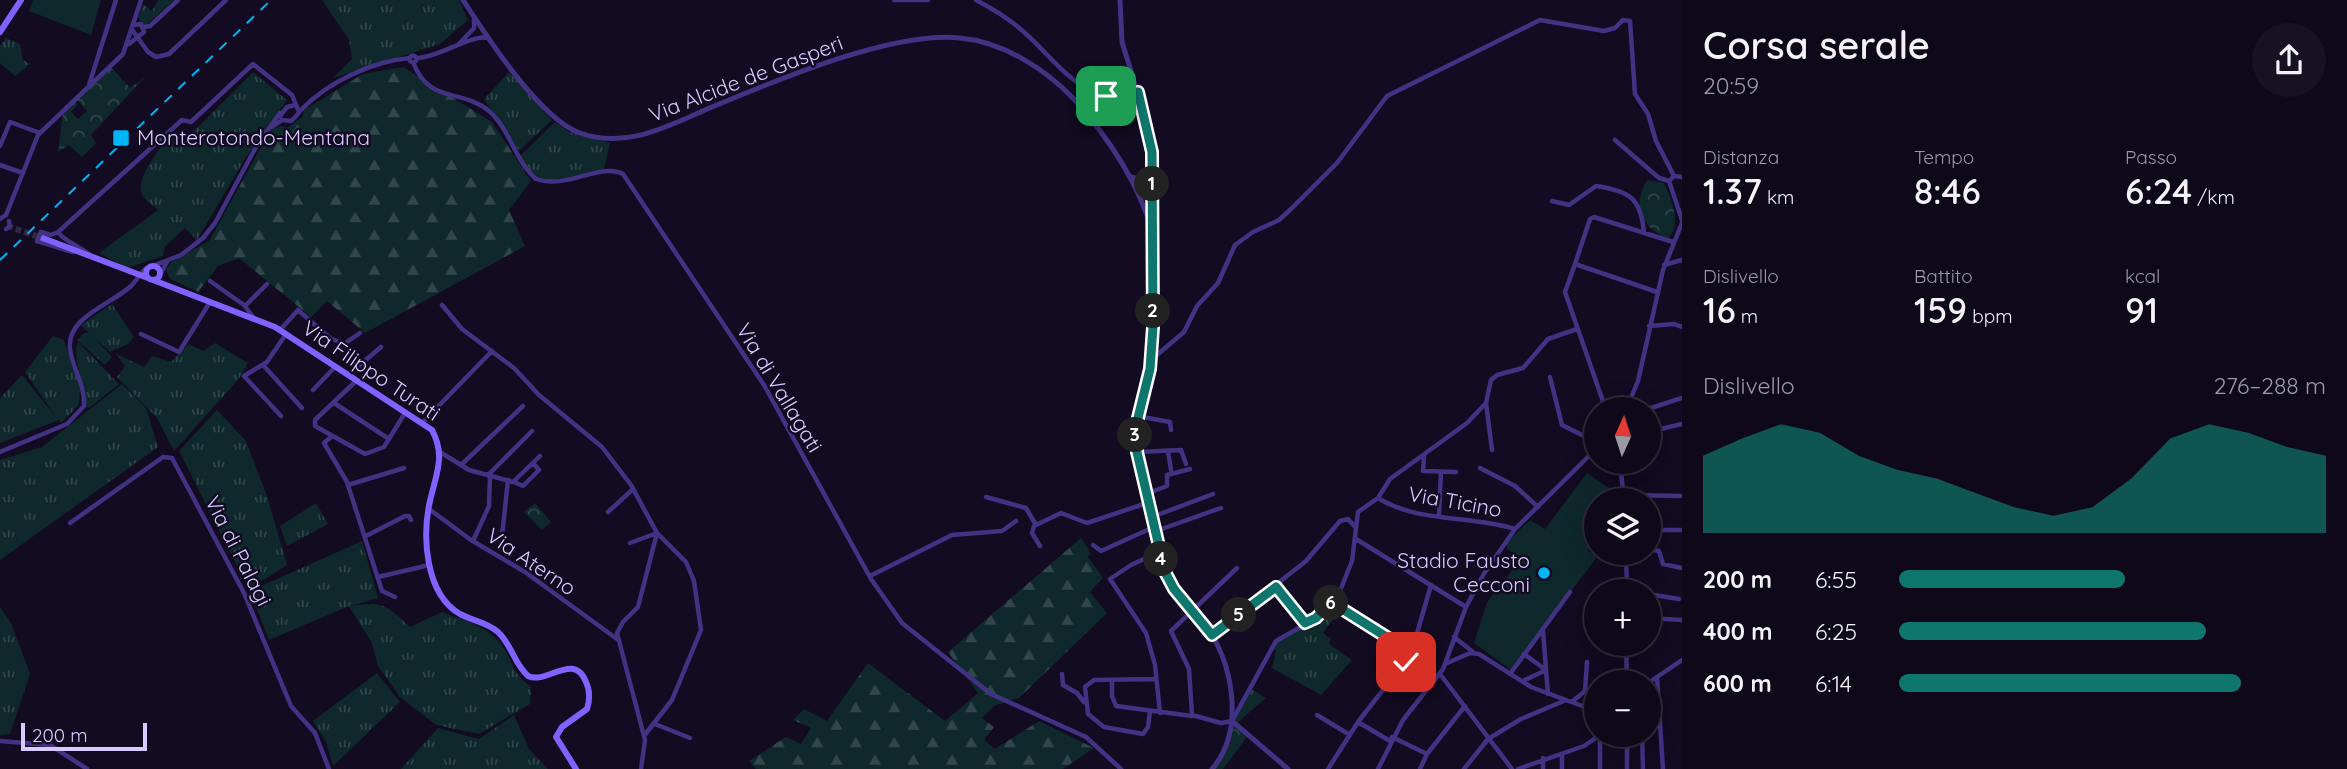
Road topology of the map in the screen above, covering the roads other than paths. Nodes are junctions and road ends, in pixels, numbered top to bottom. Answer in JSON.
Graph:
{"nodes":[{"id":1,"x":21,"y":0,"type":"edge"},
{"id":2,"x":116,"y":0,"type":"edge"},
{"id":3,"x":141,"y":0,"type":"edge"},
{"id":4,"x":178,"y":0,"type":"edge"},
{"id":5,"x":226,"y":0,"type":"edge"},
{"id":6,"x":463,"y":0,"type":"edge"},
{"id":7,"x":894,"y":0,"type":"edge"},
{"id":8,"x":928,"y":0,"type":"edge"},
{"id":9,"x":976,"y":0,"type":"edge"},
{"id":10,"x":1120,"y":0,"type":"edge"},
{"id":11,"x":137,"y":15,"type":"junction"},
{"id":12,"x":474,"y":16,"type":"junction"},
{"id":13,"x":143,"y":25,"type":"junction"},
{"id":14,"x":133,"y":28,"type":"junction"},
{"id":15,"x":474,"y":28,"type":"junction"},
{"id":16,"x":483,"y":28,"type":"junction"},
{"id":17,"x":0,"y":32,"type":"edge"},
{"id":18,"x":480,"y":36,"type":"junction"},
{"id":19,"x":138,"y":39,"type":"junction"},
{"id":20,"x":491,"y":40,"type":"junction"},
{"id":21,"x":128,"y":45,"type":"junction"},
{"id":22,"x":456,"y":47,"type":"junction"},
{"id":23,"x":413,"y":59,"type":"junction"},
{"id":24,"x":89,"y":85,"type":"junction"},
{"id":25,"x":1138,"y":92,"type":"junction"},
{"id":26,"x":314,"y":100,"type":"junction"},
{"id":27,"x":294,"y":105,"type":"junction"},
{"id":28,"x":299,"y":112,"type":"junction"},
{"id":29,"x":280,"y":113,"type":"junction"},
{"id":30,"x":282,"y":120,"type":"junction"},
{"id":31,"x":269,"y":130,"type":"junction"},
{"id":32,"x":40,"y":133,"type":"junction"},
{"id":33,"x":1615,"y":141,"type":"dead end"},
{"id":34,"x":0,"y":146,"type":"edge"},
{"id":35,"x":1152,"y":158,"type":"junction"},
{"id":36,"x":0,"y":165,"type":"edge"},
{"id":37,"x":23,"y":173,"type":"junction"},
{"id":38,"x":1129,"y":176,"type":"junction"},
{"id":39,"x":1674,"y":176,"type":"junction"},
{"id":40,"x":1682,"y":177,"type":"edge"},
{"id":41,"x":1141,"y":180,"type":"junction"},
{"id":42,"x":1669,"y":181,"type":"junction"},
{"id":43,"x":1137,"y":189,"type":"junction"},
{"id":44,"x":1152,"y":189,"type":"junction"},
{"id":45,"x":1552,"y":201,"type":"dead end"},
{"id":46,"x":1682,"y":221,"type":"edge"},
{"id":47,"x":4,"y":223,"type":"edge"},
{"id":48,"x":1152,"y":230,"type":"junction"},
{"id":49,"x":58,"y":232,"type":"junction"},
{"id":50,"x":1644,"y":233,"type":"junction"},
{"id":51,"x":39,"y":237,"type":"joint"},
{"id":52,"x":1673,"y":242,"type":"junction"},
{"id":53,"x":89,"y":255,"type":"junction"},
{"id":54,"x":168,"y":260,"type":"junction"},
{"id":55,"x":1682,"y":260,"type":"edge"},
{"id":56,"x":1575,"y":264,"type":"junction"},
{"id":57,"x":1664,"y":265,"type":"junction"},
{"id":58,"x":146,"y":269,"type":"junction"},
{"id":59,"x":161,"y":274,"type":"junction"},
{"id":60,"x":151,"y":279,"type":"junction"},
{"id":61,"x":210,"y":281,"type":"dead end"},
{"id":62,"x":267,"y":284,"type":"dead end"},
{"id":63,"x":177,"y":289,"type":"junction"},
{"id":64,"x":1657,"y":292,"type":"junction"},
{"id":65,"x":210,"y":301,"type":"junction"},
{"id":66,"x":442,"y":305,"type":"dead end"},
{"id":67,"x":245,"y":306,"type":"junction"},
{"id":68,"x":254,"y":319,"type":"junction"},
{"id":69,"x":1650,"y":326,"type":"junction"},
{"id":70,"x":1682,"y":327,"type":"edge"},
{"id":71,"x":1577,"y":329,"type":"junction"},
{"id":72,"x":283,"y":332,"type":"junction"},
{"id":73,"x":360,"y":333,"type":"dead end"},
{"id":74,"x":141,"y":334,"type":"dead end"},
{"id":75,"x":381,"y":347,"type":"dead end"},
{"id":76,"x":492,"y":351,"type":"junction"},
{"id":77,"x":1151,"y":360,"type":"junction"},
{"id":78,"x":263,"y":365,"type":"junction"},
{"id":79,"x":335,"y":367,"type":"junction"},
{"id":80,"x":348,"y":375,"type":"junction"},
{"id":81,"x":1550,"y":377,"type":"dead end"},
{"id":82,"x":356,"y":381,"type":"junction"},
{"id":83,"x":313,"y":390,"type":"dead end"},
{"id":84,"x":1600,"y":397,"type":"edge"},
{"id":85,"x":1631,"y":397,"type":"edge"},
{"id":86,"x":1682,"y":398,"type":"edge"},
{"id":87,"x":1486,"y":403,"type":"junction"},
{"id":88,"x":334,"y":404,"type":"junction"},
{"id":89,"x":1661,"y":405,"type":"edge"},
{"id":90,"x":523,"y":406,"type":"dead end"},
{"id":91,"x":302,"y":408,"type":"dead end"},
{"id":92,"x":405,"y":413,"type":"junction"},
{"id":93,"x":281,"y":416,"type":"dead end"},
{"id":94,"x":1137,"y":416,"type":"junction"},
{"id":95,"x":422,"y":423,"type":"junction"},
{"id":96,"x":1682,"y":424,"type":"edge"},
{"id":97,"x":1661,"y":429,"type":"edge"},
{"id":98,"x":1171,"y":430,"type":"dead end"},
{"id":99,"x":532,"y":431,"type":"dead end"},
{"id":100,"x":332,"y":436,"type":"junction"},
{"id":101,"x":389,"y":439,"type":"junction"},
{"id":102,"x":1584,"y":440,"type":"edge"},
{"id":103,"x":1492,"y":450,"type":"dead end"},
{"id":104,"x":1168,"y":451,"type":"junction"},
{"id":105,"x":0,"y":452,"type":"edge"},
{"id":106,"x":440,"y":452,"type":"junction"},
{"id":107,"x":1137,"y":452,"type":"junction"},
{"id":108,"x":1424,"y":455,"type":"junction"},
{"id":109,"x":540,"y":456,"type":"dead end"},
{"id":110,"x":1584,"y":460,"type":"edge"},
{"id":111,"x":533,"y":463,"type":"junction"},
{"id":112,"x":462,"y":464,"type":"junction"},
{"id":113,"x":1186,"y":464,"type":"dead end"},
{"id":114,"x":404,"y":468,"type":"dead end"},
{"id":115,"x":1480,"y":468,"type":"dead end"},
{"id":116,"x":1190,"y":469,"type":"dead end"},
{"id":117,"x":1171,"y":470,"type":"dead end"},
{"id":118,"x":1441,"y":472,"type":"junction"},
{"id":119,"x":1456,"y":472,"type":"dead end"},
{"id":120,"x":488,"y":476,"type":"junction"},
{"id":121,"x":508,"y":480,"type":"junction"},
{"id":122,"x":514,"y":482,"type":"junction"},
{"id":123,"x":348,"y":485,"type":"junction"},
{"id":124,"x":633,"y":489,"type":"junction"},
{"id":125,"x":1146,"y":494,"type":"junction"},
{"id":126,"x":1213,"y":494,"type":"dead end"},
{"id":127,"x":986,"y":496,"type":"dead end"},
{"id":128,"x":1682,"y":496,"type":"edge"},
{"id":129,"x":1661,"y":497,"type":"edge"},
{"id":130,"x":1378,"y":498,"type":"junction"},
{"id":131,"x":1147,"y":503,"type":"junction"},
{"id":132,"x":1538,"y":507,"type":"junction"},
{"id":133,"x":1222,"y":508,"type":"dead end"},
{"id":134,"x":429,"y":509,"type":"junction"},
{"id":135,"x":608,"y":512,"type":"dead end"},
{"id":136,"x":1439,"y":515,"type":"junction"},
{"id":137,"x":1151,"y":517,"type":"junction"},
{"id":138,"x":411,"y":520,"type":"dead end"},
{"id":139,"x":1016,"y":521,"type":"dead end"},
{"id":140,"x":70,"y":523,"type":"dead end"},
{"id":141,"x":1033,"y":527,"type":"junction"},
{"id":142,"x":1154,"y":529,"type":"junction"},
{"id":143,"x":1356,"y":529,"type":"junction"},
{"id":144,"x":1515,"y":529,"type":"junction"},
{"id":145,"x":1661,"y":530,"type":"edge"},
{"id":146,"x":1682,"y":530,"type":"edge"},
{"id":147,"x":657,"y":533,"type":"junction"},
{"id":148,"x":366,"y":536,"type":"junction"},
{"id":149,"x":502,"y":536,"type":"dead end"},
{"id":150,"x":1356,"y":539,"type":"junction"},
{"id":151,"x":473,"y":541,"type":"junction"},
{"id":152,"x":630,"y":543,"type":"dead end"},
{"id":153,"x":1093,"y":545,"type":"dead end"},
{"id":154,"x":1040,"y":546,"type":"dead end"},
{"id":155,"x":1159,"y":552,"type":"junction"},
{"id":156,"x":1661,"y":558,"type":"edge"},
{"id":157,"x":425,"y":566,"type":"dead end"},
{"id":158,"x":1237,"y":568,"type":"dead end"},
{"id":159,"x":1682,"y":568,"type":"edge"},
{"id":160,"x":870,"y":576,"type":"junction"},
{"id":161,"x":378,"y":577,"type":"junction"},
{"id":162,"x":1431,"y":585,"type":"junction"},
{"id":163,"x":1276,"y":587,"type":"junction"},
{"id":164,"x":1570,"y":592,"type":"dead end"},
{"id":165,"x":1661,"y":596,"type":"edge"},
{"id":166,"x":395,"y":597,"type":"dead end"},
{"id":167,"x":1679,"y":599,"type":"dead end"},
{"id":168,"x":1331,"y":602,"type":"junction"},
{"id":169,"x":1466,"y":607,"type":"junction"},
{"id":170,"x":1192,"y":609,"type":"junction"},
{"id":171,"x":1661,"y":619,"type":"edge"},
{"id":172,"x":1682,"y":620,"type":"edge"},
{"id":173,"x":1305,"y":623,"type":"junction"},
{"id":174,"x":1543,"y":630,"type":"junction"},
{"id":175,"x":1212,"y":635,"type":"junction"},
{"id":176,"x":1454,"y":637,"type":"junction"},
{"id":177,"x":617,"y":639,"type":"junction"},
{"id":178,"x":1412,"y":653,"type":"junction"},
{"id":179,"x":1474,"y":653,"type":"junction"},
{"id":180,"x":1524,"y":654,"type":"junction"},
{"id":181,"x":1682,"y":660,"type":"edge"},
{"id":182,"x":1587,"y":662,"type":"dead end"},
{"id":183,"x":1445,"y":664,"type":"junction"},
{"id":184,"x":1546,"y":670,"type":"junction"},
{"id":185,"x":1062,"y":674,"type":"dead end"},
{"id":186,"x":1440,"y":674,"type":"junction"},
{"id":187,"x":1510,"y":674,"type":"junction"},
{"id":188,"x":1661,"y":674,"type":"edge"},
{"id":189,"x":1156,"y":679,"type":"junction"},
{"id":190,"x":1112,"y":680,"type":"junction"},
{"id":191,"x":1523,"y":682,"type":"junction"},
{"id":192,"x":1548,"y":694,"type":"junction"},
{"id":193,"x":1569,"y":701,"type":"junction"},
{"id":194,"x":1085,"y":702,"type":"junction"},
{"id":195,"x":1465,"y":706,"type":"junction"},
{"id":196,"x":1584,"y":706,"type":"edge"},
{"id":197,"x":1150,"y":711,"type":"junction"},
{"id":198,"x":1160,"y":713,"type":"junction"},
{"id":199,"x":1317,"y":715,"type":"dead end"},
{"id":200,"x":1193,"y":716,"type":"junction"},
{"id":201,"x":1232,"y":721,"type":"junction"},
{"id":202,"x":1358,"y":722,"type":"junction"},
{"id":203,"x":655,"y":724,"type":"junction"},
{"id":204,"x":1350,"y":734,"type":"junction"},
{"id":205,"x":644,"y":736,"type":"junction"},
{"id":206,"x":690,"y":738,"type":"dead end"},
{"id":207,"x":1661,"y":738,"type":"edge"},
{"id":208,"x":1391,"y":739,"type":"junction"},
{"id":209,"x":1488,"y":739,"type":"junction"},
{"id":210,"x":0,"y":741,"type":"edge"},
{"id":211,"x":1584,"y":743,"type":"edge"},
{"id":212,"x":1600,"y":747,"type":"edge"},
{"id":213,"x":1627,"y":747,"type":"edge"},
{"id":214,"x":1642,"y":747,"type":"edge"},
{"id":215,"x":1427,"y":754,"type":"junction"},
{"id":216,"x":1562,"y":754,"type":"junction"},
{"id":217,"x":1543,"y":758,"type":"junction"},
{"id":218,"x":87,"y":769,"type":"edge"},
{"id":219,"x":329,"y":769,"type":"edge"},
{"id":220,"x":576,"y":769,"type":"edge"},
{"id":221,"x":641,"y":769,"type":"edge"},
{"id":222,"x":1121,"y":769,"type":"edge"},
{"id":223,"x":1212,"y":769,"type":"edge"},
{"id":224,"x":1288,"y":769,"type":"edge"},
{"id":225,"x":1328,"y":769,"type":"edge"},
{"id":226,"x":1378,"y":769,"type":"edge"},
{"id":227,"x":1420,"y":769,"type":"edge"},
{"id":228,"x":1464,"y":769,"type":"edge"},
{"id":229,"x":1511,"y":769,"type":"edge"},
{"id":230,"x":1518,"y":769,"type":"edge"},
{"id":231,"x":1543,"y":769,"type":"edge"},
{"id":232,"x":1562,"y":769,"type":"edge"},
{"id":233,"x":1600,"y":769,"type":"edge"},
{"id":234,"x":1627,"y":769,"type":"edge"},
{"id":235,"x":1643,"y":769,"type":"edge"},
{"id":236,"x":1663,"y":769,"type":"edge"}],
"edges":[{"from":1,"to":17,"type":"main road"},
{"from":2,"to":24,"type":"street"},
{"from":3,"to":11,"type":"street"},
{"from":4,"to":13,"type":"street"},
{"from":5,"to":19,"type":"street"},
{"from":6,"to":12,"type":"street","name":"Via Alcide de Gasperi"},
{"from":7,"to":8,"type":"street"},
{"from":9,"to":25,"type":"street"},
{"from":10,"to":25,"type":"street"},
{"from":11,"to":13,"type":"street"},
{"from":11,"to":14,"type":"street"},
{"from":12,"to":15,"type":"street"},
{"from":12,"to":16,"type":"street","name":"Via Alcide de Gasperi"},
{"from":13,"to":14,"type":"street"},
{"from":13,"to":19,"type":"street"},
{"from":14,"to":19,"type":"street"},
{"from":14,"to":21,"type":"street"},
{"from":15,"to":16,"type":"street"},
{"from":15,"to":22,"type":"street"},
{"from":16,"to":18,"type":"street"},
{"from":16,"to":20,"type":"street","name":"Via Alcide de Gasperi"},
{"from":18,"to":20,"type":"street"},
{"from":18,"to":22,"type":"street"},
{"from":19,"to":21,"type":"street"},
{"from":20,"to":38,"type":"street","name":"Via Alcide de Gasperi"},
{"from":21,"to":24,"type":"street"},
{"from":22,"to":23,"type":"street"},
{"from":23,"to":26,"type":"street"},
{"from":23,"to":160,"type":"street","name":"Via di Vallagati"},
{"from":24,"to":32,"type":"street"},
{"from":25,"to":35,"type":"street"},
{"from":26,"to":27,"type":"street"},
{"from":26,"to":28,"type":"street"},
{"from":27,"to":28,"type":"street"},
{"from":27,"to":29,"type":"street"},
{"from":27,"to":49,"type":"street"},
{"from":28,"to":30,"type":"street"},
{"from":29,"to":30,"type":"street"},
{"from":29,"to":31,"type":"street"},
{"from":30,"to":31,"type":"street"},
{"from":31,"to":54,"type":"street"},
{"from":32,"to":34,"type":"street"},
{"from":32,"to":37,"type":"street"},
{"from":33,"to":42,"type":"street"},
{"from":35,"to":41,"type":"street"},
{"from":35,"to":44,"type":"street"},
{"from":36,"to":37,"type":"street"},
{"from":37,"to":47,"type":"street"},
{"from":38,"to":41,"type":"street"},
{"from":38,"to":43,"type":"street","name":"Via Alcide de Gasperi"},
{"from":39,"to":40,"type":"street"},
{"from":39,"to":42,"type":"street"},
{"from":39,"to":77,"type":"street"},
{"from":41,"to":44,"type":"street"},
{"from":42,"to":46,"type":"street"},
{"from":43,"to":44,"type":"street"},
{"from":43,"to":48,"type":"street","name":"Via Alcide de Gasperi"},
{"from":44,"to":48,"type":"street"},
{"from":45,"to":50,"type":"street"},
{"from":46,"to":52,"type":"street"},
{"from":48,"to":77,"type":"street"},
{"from":49,"to":51,"type":"street"},
{"from":49,"to":53,"type":"street"},
{"from":50,"to":52,"type":"street"},
{"from":50,"to":56,"type":"street"},
{"from":51,"to":53,"type":"main road"},
{"from":52,"to":57,"type":"street"},
{"from":53,"to":58,"type":"main road"},
{"from":54,"to":58,"type":"street"},
{"from":54,"to":59,"type":"street"},
{"from":55,"to":57,"type":"street"},
{"from":56,"to":64,"type":"street"},
{"from":56,"to":71,"type":"street"},
{"from":57,"to":64,"type":"street"},
{"from":58,"to":59,"type":"main road","name":"Via Filippo Turati"},
{"from":58,"to":60,"type":"main road"},
{"from":58,"to":105,"type":"street"},
{"from":59,"to":60,"type":"main road"},
{"from":59,"to":63,"type":"main road","name":"Via Filippo Turati"},
{"from":60,"to":63,"type":"main road","name":"Via Filippo Turati"},
{"from":61,"to":67,"type":"street"},
{"from":62,"to":67,"type":"street"},
{"from":63,"to":65,"type":"main road","name":"Via Filippo Turati"},
{"from":64,"to":69,"type":"street"},
{"from":65,"to":68,"type":"main road","name":"Via Filippo Turati"},
{"from":65,"to":74,"type":"street"},
{"from":66,"to":76,"type":"street"},
{"from":67,"to":68,"type":"street"},
{"from":68,"to":72,"type":"main road","name":"Via Filippo Turati"},
{"from":69,"to":70,"type":"street"},
{"from":69,"to":85,"type":"street"},
{"from":71,"to":84,"type":"street"},
{"from":71,"to":87,"type":"street"},
{"from":72,"to":73,"type":"street","name":"Via Filippo Turati"},
{"from":72,"to":78,"type":"street","name":"Via Filippo Turati"},
{"from":72,"to":79,"type":"main road","name":"Via Filippo Turati"},
{"from":75,"to":80,"type":"street"},
{"from":76,"to":95,"type":"street"},
{"from":76,"to":124,"type":"street"},
{"from":77,"to":94,"type":"street"},
{"from":78,"to":91,"type":"street"},
{"from":78,"to":93,"type":"street","name":"Via Filippo Turati"},
{"from":79,"to":80,"type":"main road","name":"Via Filippo Turati"},
{"from":79,"to":83,"type":"street"},
{"from":80,"to":82,"type":"main road","name":"Via Filippo Turati"},
{"from":81,"to":102,"type":"street"},
{"from":82,"to":88,"type":"street"},
{"from":82,"to":92,"type":"main road","name":"Via Filippo Turati"},
{"from":86,"to":89,"type":"street"},
{"from":87,"to":103,"type":"street"},
{"from":87,"to":108,"type":"street"},
{"from":88,"to":100,"type":"street"},
{"from":88,"to":101,"type":"street"},
{"from":90,"to":112,"type":"street"},
{"from":92,"to":95,"type":"main road","name":"Via Filippo Turati"},
{"from":92,"to":101,"type":"street"},
{"from":94,"to":98,"type":"street"},
{"from":94,"to":107,"type":"street"},
{"from":95,"to":106,"type":"main road","name":"Via Filippo Turati"},
{"from":96,"to":97,"type":"street"},
{"from":99,"to":120,"type":"street"},
{"from":100,"to":101,"type":"street"},
{"from":100,"to":123,"type":"street"},
{"from":104,"to":107,"type":"street"},
{"from":104,"to":113,"type":"street"},
{"from":104,"to":117,"type":"street"},
{"from":106,"to":112,"type":"street"},
{"from":106,"to":134,"type":"main road","name":"Via Filippo Turati"},
{"from":107,"to":125,"type":"street"},
{"from":108,"to":118,"type":"street"},
{"from":108,"to":130,"type":"street"},
{"from":109,"to":111,"type":"street"},
{"from":110,"to":132,"type":"street"},
{"from":111,"to":122,"type":"street"},
{"from":111,"to":122,"type":"street"},
{"from":112,"to":120,"type":"street"},
{"from":114,"to":123,"type":"street"},
{"from":115,"to":132,"type":"street"},
{"from":116,"to":125,"type":"street"},
{"from":118,"to":119,"type":"street"},
{"from":118,"to":136,"type":"street"},
{"from":120,"to":121,"type":"street"},
{"from":120,"to":151,"type":"street"},
{"from":121,"to":122,"type":"street"},
{"from":121,"to":149,"type":"street"},
{"from":123,"to":148,"type":"street"},
{"from":124,"to":135,"type":"street"},
{"from":124,"to":147,"type":"street"},
{"from":125,"to":131,"type":"street"},
{"from":126,"to":137,"type":"street"},
{"from":127,"to":141,"type":"street"},
{"from":128,"to":129,"type":"street"},
{"from":130,"to":136,"type":"street","name":"Via Ticino"},
{"from":130,"to":143,"type":"street","name":"Via Ticino"},
{"from":131,"to":137,"type":"street"},
{"from":131,"to":141,"type":"street"},
{"from":132,"to":144,"type":"street"},
{"from":133,"to":142,"type":"street"},
{"from":134,"to":151,"type":"street","name":"Via Aterno"},
{"from":134,"to":220,"type":"main road","name":"Via Filippo Turati"},
{"from":136,"to":144,"type":"street","name":"Via Ticino"},
{"from":137,"to":142,"type":"street"},
{"from":138,"to":148,"type":"street"},
{"from":139,"to":160,"type":"street"},
{"from":140,"to":219,"type":"street","name":"Via di Palagi"},
{"from":141,"to":154,"type":"street"},
{"from":142,"to":153,"type":"street"},
{"from":142,"to":155,"type":"street"},
{"from":143,"to":150,"type":"street"},
{"from":143,"to":163,"type":"street"},
{"from":144,"to":169,"type":"street"},
{"from":145,"to":146,"type":"street"},
{"from":147,"to":152,"type":"street"},
{"from":147,"to":177,"type":"street"},
{"from":147,"to":203,"type":"street"},
{"from":148,"to":161,"type":"street"},
{"from":150,"to":162,"type":"street"},
{"from":150,"to":168,"type":"street"},
{"from":151,"to":177,"type":"street","name":"Via Aterno"},
{"from":155,"to":170,"type":"street"},
{"from":155,"to":189,"type":"street"},
{"from":156,"to":159,"type":"street"},
{"from":157,"to":161,"type":"street"},
{"from":158,"to":170,"type":"street"},
{"from":160,"to":222,"type":"street","name":"Via di Vallagati"},
{"from":161,"to":166,"type":"street"},
{"from":162,"to":169,"type":"street"},
{"from":162,"to":178,"type":"street"},
{"from":163,"to":173,"type":"street"},
{"from":163,"to":175,"type":"street"},
{"from":164,"to":174,"type":"street"},
{"from":165,"to":167,"type":"street"},
{"from":168,"to":173,"type":"street"},
{"from":168,"to":178,"type":"street"},
{"from":169,"to":176,"type":"street"},
{"from":170,"to":175,"type":"street"},
{"from":170,"to":200,"type":"street"},
{"from":171,"to":172,"type":"street"},
{"from":173,"to":201,"type":"street"},
{"from":174,"to":180,"type":"street"},
{"from":174,"to":184,"type":"street"},
{"from":175,"to":201,"type":"street"},
{"from":176,"to":179,"type":"street"},
{"from":176,"to":183,"type":"street"},
{"from":177,"to":205,"type":"street"},
{"from":178,"to":202,"type":"street"},
{"from":179,"to":183,"type":"street"},
{"from":179,"to":187,"type":"street"},
{"from":180,"to":184,"type":"street"},
{"from":180,"to":187,"type":"street"},
{"from":181,"to":188,"type":"street"},
{"from":182,"to":193,"type":"street"},
{"from":183,"to":186,"type":"street"},
{"from":184,"to":191,"type":"street"},
{"from":184,"to":192,"type":"street"},
{"from":185,"to":194,"type":"street"},
{"from":186,"to":195,"type":"street"},
{"from":186,"to":208,"type":"street"},
{"from":187,"to":191,"type":"street"},
{"from":189,"to":190,"type":"street"},
{"from":189,"to":198,"type":"street"},
{"from":190,"to":194,"type":"street"},
{"from":190,"to":197,"type":"street"},
{"from":191,"to":192,"type":"street"},
{"from":192,"to":193,"type":"street"},
{"from":193,"to":196,"type":"street"},
{"from":193,"to":209,"type":"street"},
{"from":194,"to":197,"type":"street"},
{"from":195,"to":209,"type":"street"},
{"from":195,"to":215,"type":"street"},
{"from":197,"to":198,"type":"street"},
{"from":198,"to":200,"type":"street"},
{"from":199,"to":204,"type":"street"},
{"from":200,"to":201,"type":"street"},
{"from":201,"to":223,"type":"street"},
{"from":201,"to":224,"type":"street"},
{"from":202,"to":204,"type":"street"},
{"from":202,"to":208,"type":"street"},
{"from":203,"to":205,"type":"street"},
{"from":203,"to":206,"type":"street"},
{"from":204,"to":225,"type":"street"},
{"from":205,"to":221,"type":"street"},
{"from":207,"to":236,"type":"street"},
{"from":208,"to":215,"type":"street"},
{"from":208,"to":226,"type":"street"},
{"from":209,"to":228,"type":"street"},
{"from":209,"to":229,"type":"street"},
{"from":210,"to":218,"type":"street"},
{"from":211,"to":216,"type":"street"},
{"from":212,"to":233,"type":"street"},
{"from":213,"to":234,"type":"street"},
{"from":214,"to":235,"type":"street"},
{"from":215,"to":227,"type":"street"},
{"from":216,"to":217,"type":"street"},
{"from":216,"to":232,"type":"street"},
{"from":217,"to":230,"type":"street"},
{"from":217,"to":231,"type":"street"}]}
